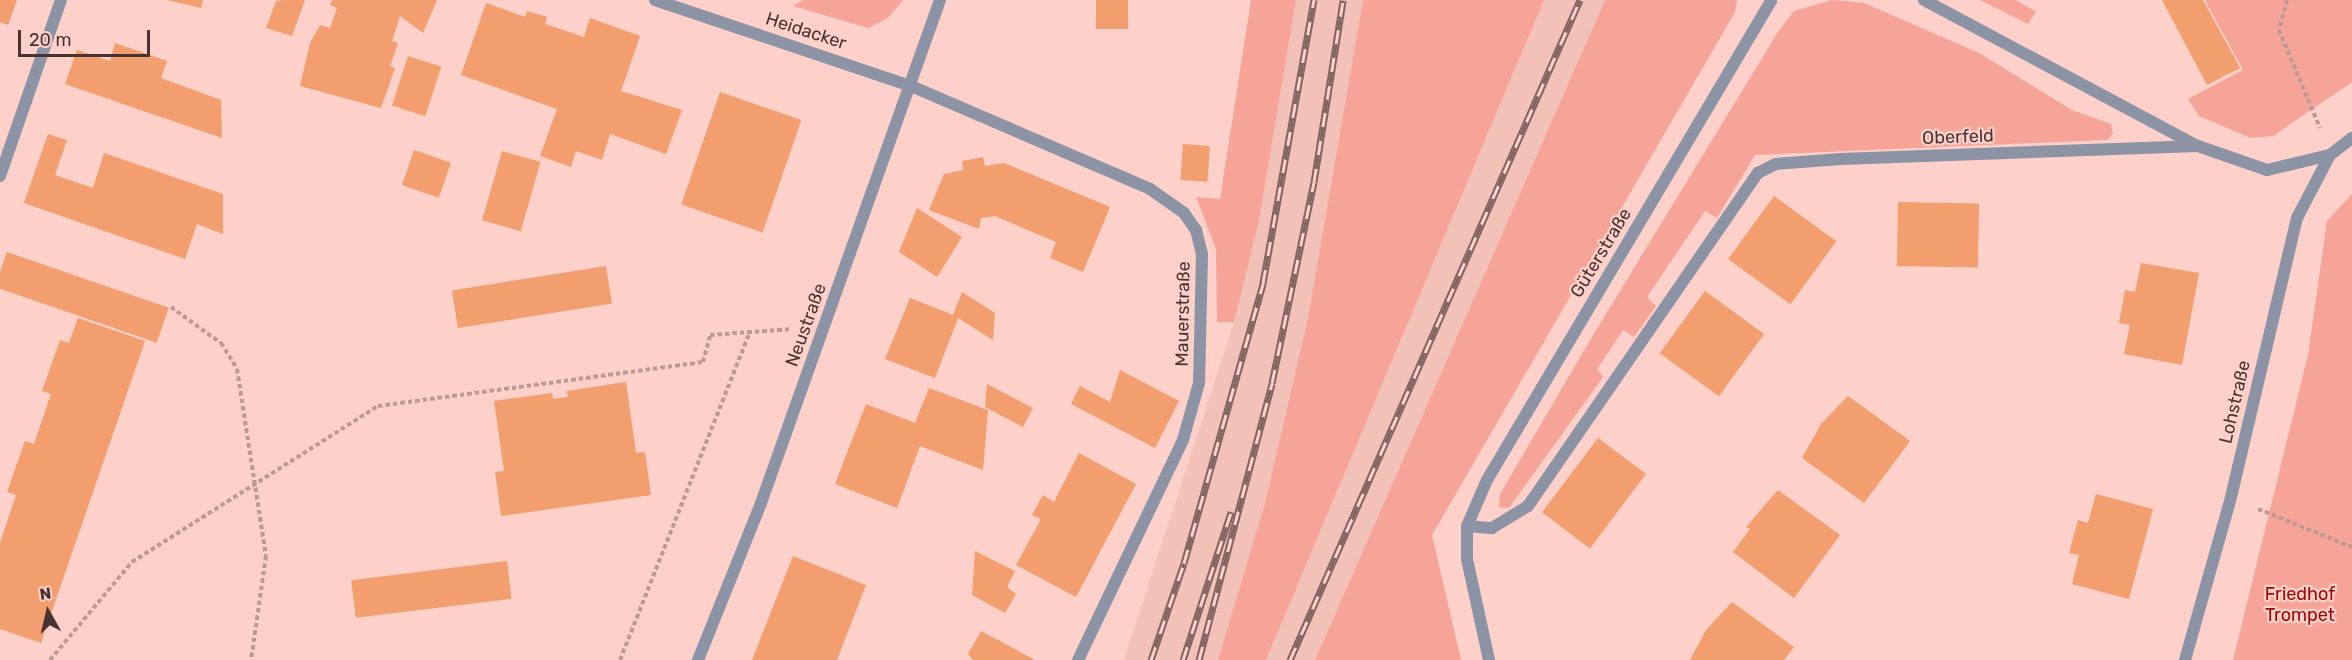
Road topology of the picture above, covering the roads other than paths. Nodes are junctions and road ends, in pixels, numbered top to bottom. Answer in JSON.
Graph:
{"nodes":[{"id":1,"x":61,"y":0,"type":"edge"},
{"id":2,"x":655,"y":0,"type":"edge"},
{"id":3,"x":940,"y":0,"type":"edge"},
{"id":4,"x":1772,"y":0,"type":"edge"},
{"id":5,"x":1924,"y":0,"type":"edge"},
{"id":6,"x":911,"y":86,"type":"junction"},
{"id":7,"x":2352,"y":138,"type":"edge"},
{"id":8,"x":2198,"y":146,"type":"junction"},
{"id":9,"x":2330,"y":155,"type":"junction"},
{"id":10,"x":0,"y":176,"type":"edge"},
{"id":11,"x":1467,"y":526,"type":"junction"},
{"id":12,"x":698,"y":660,"type":"edge"},
{"id":13,"x":1078,"y":660,"type":"edge"},
{"id":14,"x":1489,"y":660,"type":"edge"},
{"id":15,"x":2185,"y":660,"type":"edge"}],
"edges":[{"from":1,"to":10,"type":"street"},
{"from":2,"to":6,"type":"street","name":"Heidacker"},
{"from":3,"to":6,"type":"street","name":"Neustraße"},
{"from":4,"to":11,"type":"street","name":"Güterstraße"},
{"from":5,"to":8,"type":"street","name":"Oberfeld"},
{"from":6,"to":12,"type":"street","name":"Neustraße"},
{"from":6,"to":13,"type":"street","name":"Mauerstraße"},
{"from":7,"to":9,"type":"street","name":"Oberfeld"},
{"from":8,"to":9,"type":"street","name":"Oberfeld"},
{"from":8,"to":11,"type":"street","name":"Oberfeld"},
{"from":9,"to":15,"type":"street","name":"Lohstraße"},
{"from":11,"to":14,"type":"street","name":"Güterstraße"}]}
